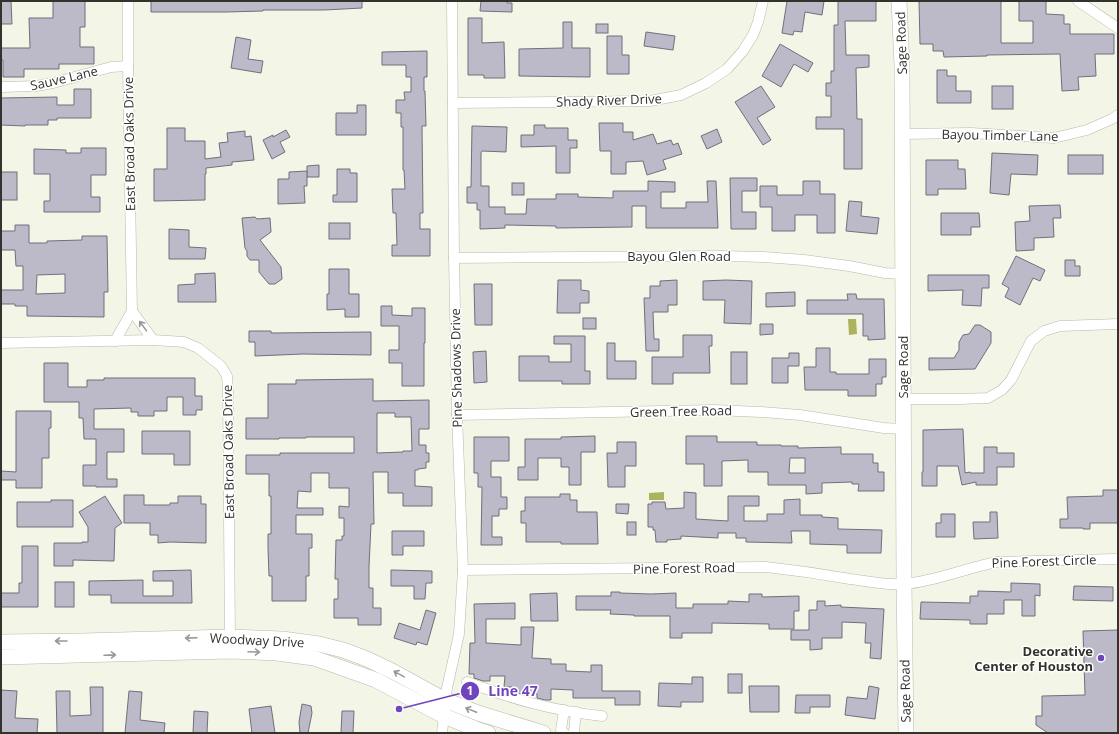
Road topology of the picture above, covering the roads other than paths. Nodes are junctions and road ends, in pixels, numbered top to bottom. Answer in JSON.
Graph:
{"nodes":[{"id":1,"x":128,"y":1,"type":"edge"},
{"id":2,"x":452,"y":1,"type":"edge"},
{"id":3,"x":763,"y":1,"type":"edge"},
{"id":4,"x":899,"y":1,"type":"edge"},
{"id":5,"x":1078,"y":1,"type":"edge"},
{"id":6,"x":1118,"y":28,"type":"edge"},
{"id":7,"x":128,"y":66,"type":"junction"},
{"id":8,"x":1,"y":87,"type":"edge"},
{"id":9,"x":453,"y":103,"type":"junction"},
{"id":10,"x":1118,"y":114,"type":"edge"},
{"id":11,"x":902,"y":134,"type":"junction"},
{"id":12,"x":454,"y":258,"type":"junction"},
{"id":13,"x":902,"y":274,"type":"junction"},
{"id":14,"x":132,"y":311,"type":"junction"},
{"id":15,"x":1118,"y":324,"type":"edge"},
{"id":16,"x":153,"y":340,"type":"junction"},
{"id":17,"x":115,"y":341,"type":"junction"},
{"id":18,"x":1,"y":343,"type":"edge"},
{"id":19,"x":903,"y":399,"type":"junction"},
{"id":20,"x":457,"y":415,"type":"junction"},
{"id":21,"x":903,"y":429,"type":"junction"},
{"id":22,"x":1115,"y":558,"type":"dead end"},
{"id":23,"x":463,"y":570,"type":"junction"},
{"id":24,"x":904,"y":584,"type":"junction"},
{"id":25,"x":1,"y":642,"type":"edge"},
{"id":26,"x":230,"y":644,"type":"junction"},
{"id":27,"x":82,"y":649,"type":"junction"},
{"id":28,"x":1,"y":657,"type":"edge"},
{"id":29,"x":467,"y":682,"type":"dead end"},
{"id":30,"x":393,"y":690,"type":"junction"},
{"id":31,"x":446,"y":700,"type":"junction"},
{"id":32,"x":564,"y":710,"type":"junction"},
{"id":33,"x":576,"y":712,"type":"junction"},
{"id":34,"x":444,"y":716,"type":"junction"},
{"id":35,"x":602,"y":716,"type":"dead end"},
{"id":36,"x":442,"y":733,"type":"edge"},
{"id":37,"x":488,"y":733,"type":"edge"},
{"id":38,"x":543,"y":733,"type":"edge"},
{"id":39,"x":564,"y":733,"type":"edge"},
{"id":40,"x":573,"y":733,"type":"edge"},
{"id":41,"x":906,"y":733,"type":"edge"}],
"edges":[{"from":1,"to":7,"type":"street","name":"East Broad Oaks Drive"},
{"from":2,"to":9,"type":"street","name":"Pine Shadows Drive"},
{"from":3,"to":9,"type":"street","name":"Shady River Drive"},
{"from":4,"to":11,"type":"main road","name":"Sage Road"},
{"from":5,"to":6,"type":"street"},
{"from":7,"to":8,"type":"street","name":"Sauve Lane"},
{"from":7,"to":14,"type":"street","name":"East Broad Oaks Drive"},
{"from":9,"to":12,"type":"street","name":"Pine Shadows Drive"},
{"from":10,"to":11,"type":"street","name":"Bayou Timber Lane"},
{"from":11,"to":13,"type":"main road","name":"Sage Road"},
{"from":12,"to":13,"type":"street","name":"Bayou Glen Road"},
{"from":12,"to":20,"type":"street","name":"Pine Shadows Drive"},
{"from":13,"to":19,"type":"main road","name":"Sage Road"},
{"from":16,"to":14,"type":"street","one_way":true},
{"from":14,"to":17,"type":"street"},
{"from":15,"to":19,"type":"street"},
{"from":16,"to":17,"type":"street","name":"East Broad Oaks Drive"},
{"from":16,"to":26,"type":"street","name":"East Broad Oaks Drive"},
{"from":17,"to":18,"type":"street","name":"East Broad Oaks Drive"},
{"from":19,"to":21,"type":"main road","name":"Sage Road"},
{"from":20,"to":21,"type":"street","name":"Green Tree Road"},
{"from":20,"to":23,"type":"street","name":"Pine Shadows Drive"},
{"from":21,"to":24,"type":"main road","name":"Sage Road"},
{"from":22,"to":24,"type":"street","name":"Pine Forest Circle"},
{"from":23,"to":24,"type":"street","name":"Pine Forest Road"},
{"from":23,"to":31,"type":"street","name":"Pine Shadows Drive"},
{"from":24,"to":41,"type":"main road","name":"Sage Road"},
{"from":27,"to":25,"type":"main road","name":"Woodway Drive","one_way":true},
{"from":26,"to":27,"type":"main road","name":"Woodway Drive"},
{"from":26,"to":30,"type":"main road","name":"Woodway Drive","one_way":true},
{"from":31,"to":26,"type":"main road","name":"Woodway Drive","one_way":true},
{"from":27,"to":28,"type":"main road","name":"Woodway Drive"},
{"from":29,"to":32,"type":"street"},
{"from":30,"to":31,"type":"main road"},
{"from":30,"to":34,"type":"main road","name":"Woodway Drive"},
{"from":31,"to":34,"type":"street","name":"Pine Shadows Drive"},
{"from":38,"to":31,"type":"main road","name":"Woodway Drive","one_way":true},
{"from":32,"to":33,"type":"street"},
{"from":32,"to":39,"type":"street"},
{"from":33,"to":35,"type":"street"},
{"from":33,"to":40,"type":"street"},
{"from":34,"to":36,"type":"street","name":"Pine Shadows Drive"},
{"from":34,"to":37,"type":"main road","name":"Woodway Drive"}]}
